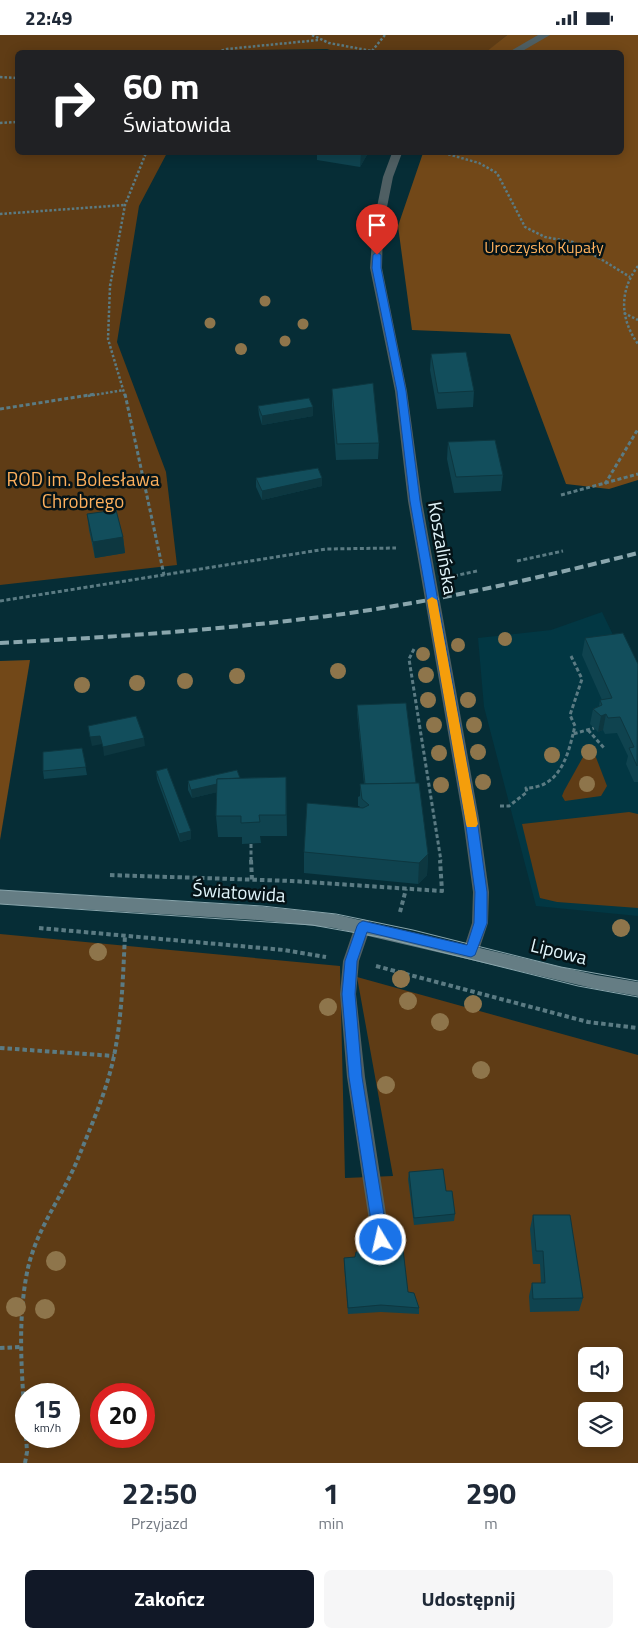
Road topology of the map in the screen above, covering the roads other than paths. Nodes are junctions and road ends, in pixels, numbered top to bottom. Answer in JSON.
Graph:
{"nodes":[{"id":1,"x":545,"y":35,"type":"edge"},
{"id":2,"x":517,"y":50,"type":"edge"},
{"id":3,"x":396,"y":155,"type":"edge"},
{"id":4,"x":0,"y":897,"type":"edge"},
{"id":5,"x":363,"y":926,"type":"junction"},
{"id":6,"x":471,"y":951,"type":"junction"},
{"id":7,"x":638,"y":989,"type":"edge"},
{"id":8,"x":381,"y":1240,"type":"dead end"}],
"edges":[{"from":1,"to":2,"type":"street"},
{"from":3,"to":6,"type":"street","name":"Koszalińska"},
{"from":4,"to":5,"type":"street","name":"Światowida"},
{"from":5,"to":6,"type":"street","name":"Światowida"},
{"from":5,"to":8,"type":"street"},
{"from":6,"to":7,"type":"street","name":"Lipowa"}]}
